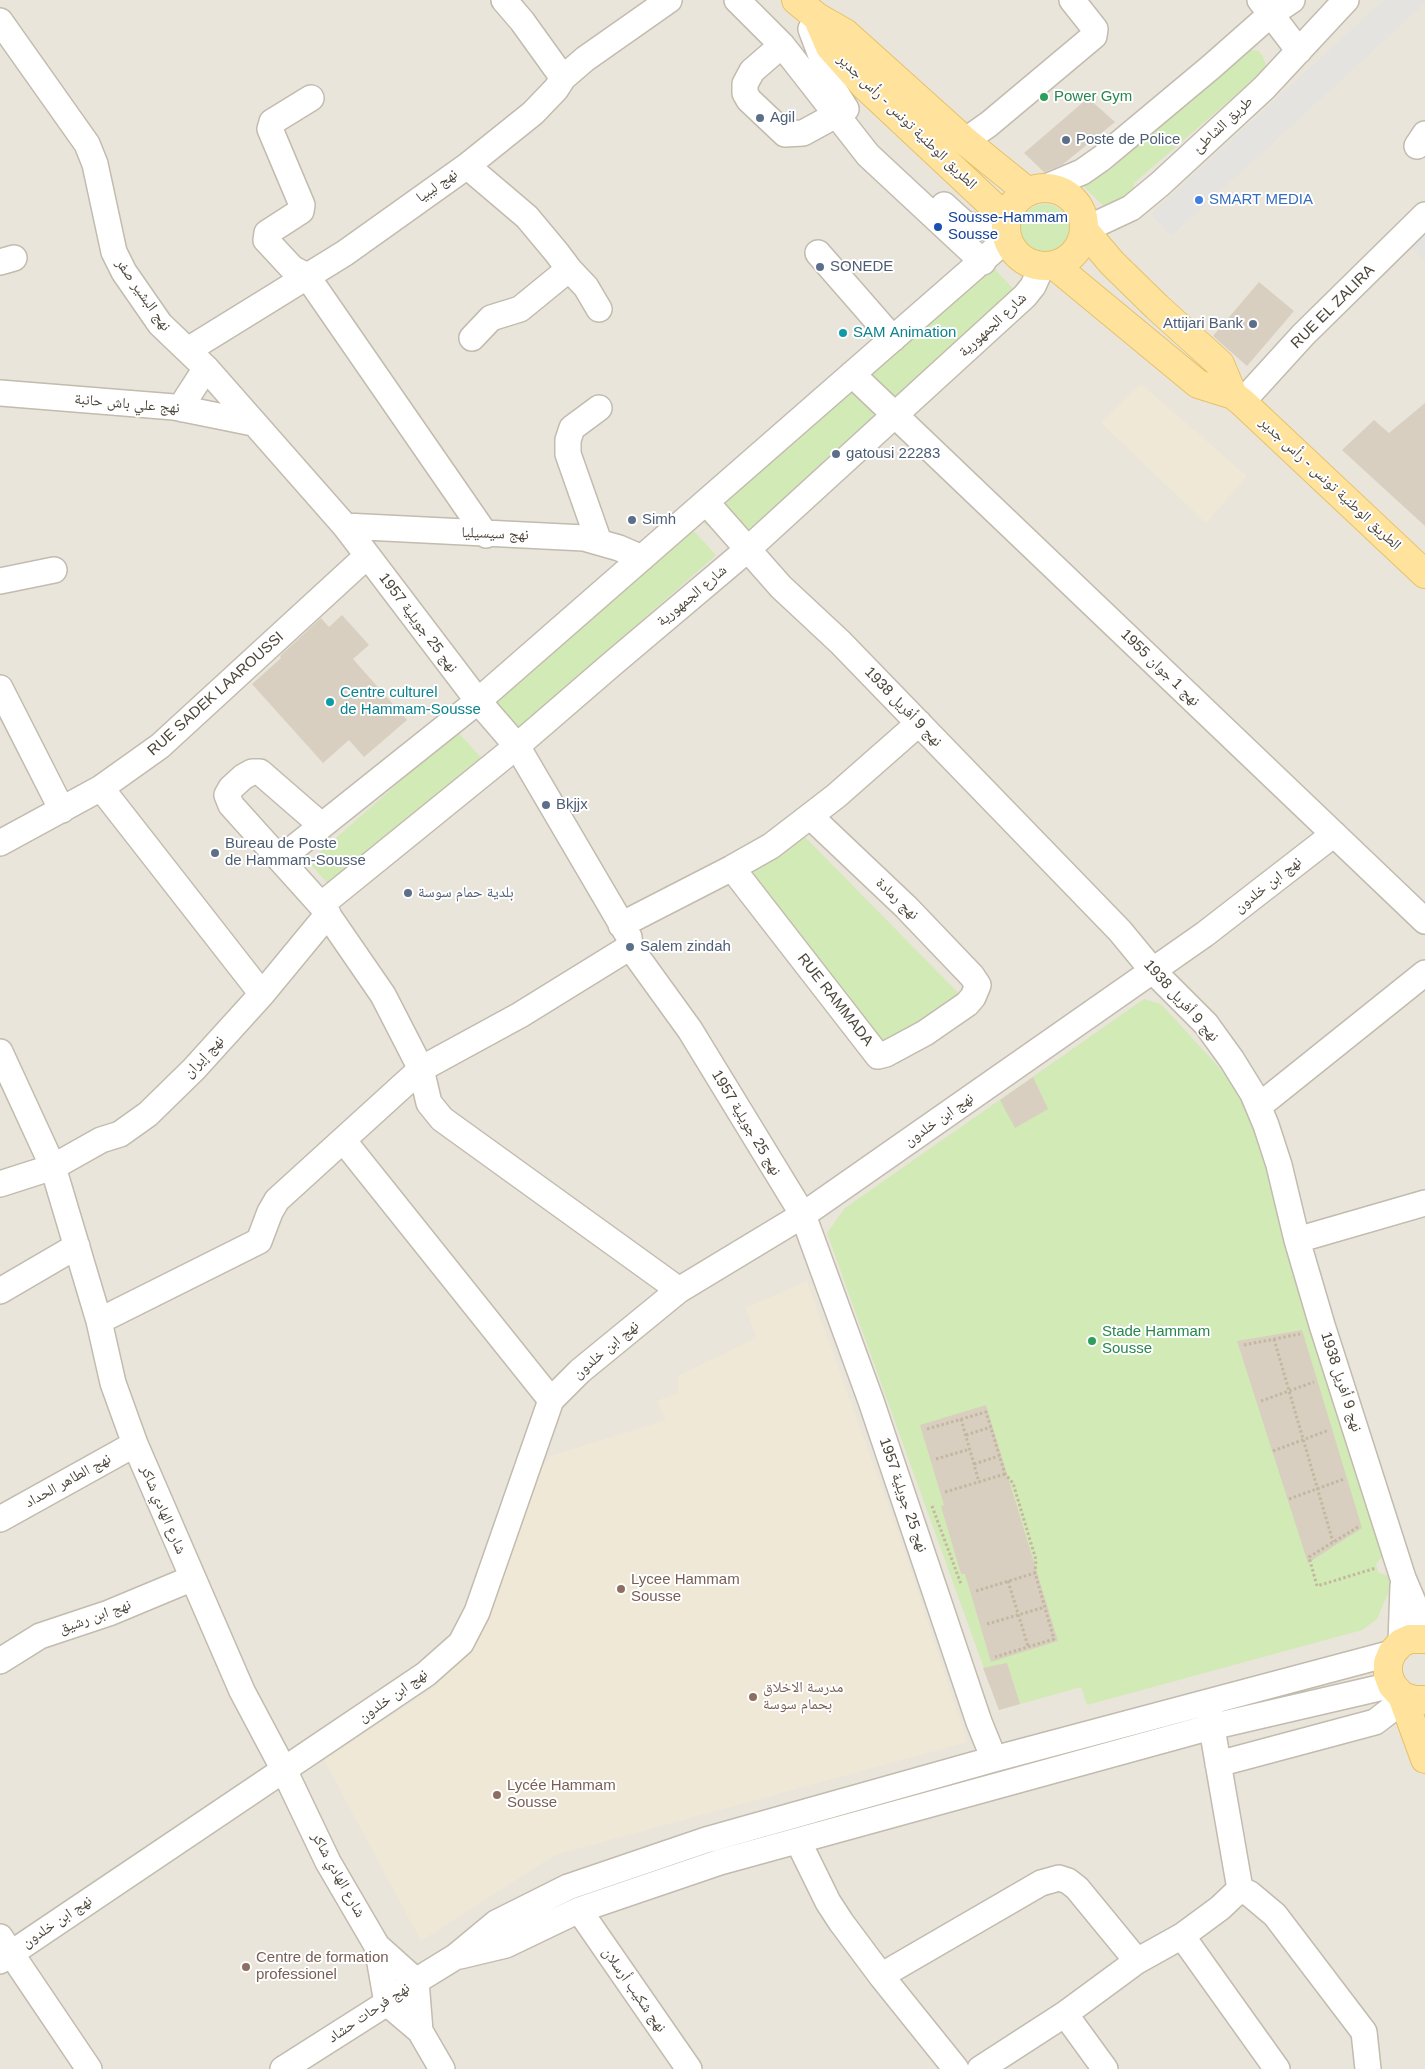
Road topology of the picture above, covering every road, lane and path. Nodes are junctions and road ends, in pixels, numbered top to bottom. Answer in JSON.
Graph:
{"nodes":[{"id":1,"x":504,"y":0,"type":"edge"},
{"id":2,"x":669,"y":0,"type":"edge"},
{"id":3,"x":737,"y":0,"type":"edge"},
{"id":4,"x":1072,"y":0,"type":"edge"},
{"id":5,"x":1346,"y":0,"type":"edge"},
{"id":6,"x":1280,"y":3,"type":"edge"},
{"id":7,"x":805,"y":8,"type":"edge"},
{"id":8,"x":0,"y":20,"type":"edge"},
{"id":9,"x":782,"y":45,"type":"junction"},
{"id":10,"x":1299,"y":51,"type":"junction"},
{"id":11,"x":563,"y":78,"type":"junction"},
{"id":12,"x":311,"y":98,"type":"dead end"},
{"id":13,"x":836,"y":115,"type":"junction"},
{"id":14,"x":965,"y":141,"type":"junction"},
{"id":15,"x":468,"y":166,"type":"junction"},
{"id":16,"x":1036,"y":190,"type":"junction"},
{"id":17,"x":1425,"y":215,"type":"edge"},
{"id":18,"x":1007,"y":228,"type":"junction"},
{"id":19,"x":1084,"y":230,"type":"junction"},
{"id":20,"x":818,"y":253,"type":"dead end"},
{"id":21,"x":983,"y":262,"type":"junction"},
{"id":22,"x":1048,"y":265,"type":"junction"},
{"id":23,"x":569,"y":269,"type":"junction"},
{"id":24,"x":307,"y":276,"type":"junction"},
{"id":25,"x":599,"y":309,"type":"dead end"},
{"id":26,"x":472,"y":338,"type":"dead end"},
{"id":27,"x":893,"y":339,"type":"junction"},
{"id":28,"x":188,"y":350,"type":"junction"},
{"id":29,"x":206,"y":368,"type":"junction"},
{"id":30,"x":852,"y":374,"type":"junction"},
{"id":31,"x":0,"y":393,"type":"edge"},
{"id":32,"x":1238,"y":398,"type":"junction"},
{"id":33,"x":599,"y":408,"type":"dead end"},
{"id":34,"x":183,"y":409,"type":"junction"},
{"id":35,"x":894,"y":416,"type":"junction"},
{"id":36,"x":253,"y":423,"type":"junction"},
{"id":37,"x":706,"y":502,"type":"junction"},
{"id":38,"x":345,"y":526,"type":"junction"},
{"id":39,"x":486,"y":535,"type":"junction"},
{"id":40,"x":599,"y":542,"type":"junction"},
{"id":41,"x":748,"y":550,"type":"junction"},
{"id":42,"x":367,"y":556,"type":"junction"},
{"id":43,"x":642,"y":558,"type":"junction"},
{"id":44,"x":54,"y":570,"type":"dead end"},
{"id":45,"x":1425,"y":574,"type":"edge"},
{"id":46,"x":0,"y":581,"type":"edge"},
{"id":47,"x":0,"y":688,"type":"edge"},
{"id":48,"x":478,"y":701,"type":"junction"},
{"id":49,"x":919,"y":723,"type":"junction"},
{"id":50,"x":518,"y":746,"type":"junction"},
{"id":51,"x":101,"y":788,"type":"junction"},
{"id":52,"x":62,"y":810,"type":"junction"},
{"id":53,"x":811,"y":817,"type":"junction"},
{"id":54,"x":321,"y":825,"type":"junction"},
{"id":55,"x":1334,"y":834,"type":"junction"},
{"id":56,"x":0,"y":843,"type":"edge"},
{"id":57,"x":280,"y":859,"type":"junction"},
{"id":58,"x":732,"y":868,"type":"junction"},
{"id":59,"x":325,"y":910,"type":"junction"},
{"id":60,"x":1425,"y":921,"type":"edge"},
{"id":61,"x":626,"y":936,"type":"junction"},
{"id":62,"x":1153,"y":971,"type":"junction"},
{"id":63,"x":1425,"y":973,"type":"edge"},
{"id":64,"x":978,"y":985,"type":"joint"},
{"id":65,"x":262,"y":994,"type":"junction"},
{"id":66,"x":0,"y":1052,"type":"edge"},
{"id":67,"x":421,"y":1069,"type":"junction"},
{"id":68,"x":1259,"y":1106,"type":"junction"},
{"id":69,"x":343,"y":1140,"type":"junction"},
{"id":70,"x":53,"y":1167,"type":"junction"},
{"id":71,"x":0,"y":1184,"type":"edge"},
{"id":72,"x":1425,"y":1203,"type":"edge"},
{"id":73,"x":803,"y":1215,"type":"junction"},
{"id":74,"x":1297,"y":1240,"type":"junction"},
{"id":75,"x":77,"y":1246,"type":"junction"},
{"id":76,"x":0,"y":1290,"type":"edge"},
{"id":77,"x":679,"y":1290,"type":"junction"},
{"id":78,"x":99,"y":1321,"type":"junction"},
{"id":79,"x":1300,"y":1334,"type":"dead end"},
{"id":80,"x":1274,"y":1339,"type":"junction"},
{"id":81,"x":1244,"y":1345,"type":"dead end"},
{"id":82,"x":1314,"y":1382,"type":"dead end"},
{"id":83,"x":1288,"y":1391,"type":"junction"},
{"id":84,"x":551,"y":1400,"type":"junction"},
{"id":85,"x":1261,"y":1401,"type":"dead end"},
{"id":86,"x":961,"y":1419,"type":"junction"},
{"id":87,"x":990,"y":1427,"type":"junction"},
{"id":88,"x":927,"y":1429,"type":"dead end"},
{"id":89,"x":1329,"y":1430,"type":"dead end"},
{"id":90,"x":966,"y":1435,"type":"junction"},
{"id":91,"x":1303,"y":1439,"type":"junction"},
{"id":92,"x":135,"y":1444,"type":"junction"},
{"id":93,"x":970,"y":1449,"type":"junction"},
{"id":94,"x":1273,"y":1451,"type":"dead end"},
{"id":95,"x":999,"y":1456,"type":"junction"},
{"id":96,"x":936,"y":1459,"type":"dead end"},
{"id":97,"x":974,"y":1464,"type":"junction"},
{"id":98,"x":1005,"y":1474,"type":"junction"},
{"id":99,"x":1344,"y":1479,"type":"dead end"},
{"id":100,"x":979,"y":1482,"type":"junction"},
{"id":101,"x":1317,"y":1489,"type":"junction"},
{"id":102,"x":945,"y":1492,"type":"dead end"},
{"id":103,"x":1289,"y":1498,"type":"dead end"},
{"id":104,"x":931,"y":1503,"type":"dead end"},
{"id":105,"x":0,"y":1519,"type":"edge"},
{"id":106,"x":1358,"y":1527,"type":"dead end"},
{"id":107,"x":1332,"y":1542,"type":"junction"},
{"id":108,"x":1400,"y":1570,"type":"junction"},
{"id":109,"x":1034,"y":1573,"type":"junction"},
{"id":110,"x":193,"y":1578,"type":"junction"},
{"id":111,"x":1008,"y":1581,"type":"junction"},
{"id":112,"x":961,"y":1584,"type":"dead end"},
{"id":113,"x":976,"y":1591,"type":"dead end"},
{"id":114,"x":1045,"y":1607,"type":"junction"},
{"id":115,"x":1018,"y":1615,"type":"junction"},
{"id":116,"x":987,"y":1624,"type":"dead end"},
{"id":117,"x":1425,"y":1630,"type":"edge"},
{"id":118,"x":1406,"y":1645,"type":"edge"},
{"id":119,"x":1028,"y":1646,"type":"junction"},
{"id":120,"x":995,"y":1656,"type":"dead end"},
{"id":121,"x":0,"y":1661,"type":"edge"},
{"id":122,"x":1405,"y":1693,"type":"edge"},
{"id":123,"x":1207,"y":1701,"type":"junction"},
{"id":124,"x":1211,"y":1727,"type":"junction"},
{"id":125,"x":994,"y":1759,"type":"junction"},
{"id":126,"x":1425,"y":1759,"type":"edge"},
{"id":127,"x":1218,"y":1764,"type":"junction"},
{"id":128,"x":284,"y":1770,"type":"junction"},
{"id":129,"x":798,"y":1841,"type":"junction"},
{"id":130,"x":1240,"y":1889,"type":"junction"},
{"id":131,"x":579,"y":1910,"type":"junction"},
{"id":132,"x":1182,"y":1936,"type":"junction"},
{"id":133,"x":378,"y":1946,"type":"junction"},
{"id":134,"x":4,"y":1950,"type":"edge"},
{"id":135,"x":456,"y":1957,"type":"junction"},
{"id":136,"x":1137,"y":1961,"type":"junction"},
{"id":137,"x":891,"y":1970,"type":"dead end"},
{"id":138,"x":416,"y":1981,"type":"junction"},
{"id":139,"x":387,"y":2003,"type":"junction"},
{"id":140,"x":1065,"y":2014,"type":"junction"},
{"id":141,"x":420,"y":2030,"type":"junction"},
{"id":142,"x":89,"y":2069,"type":"edge"},
{"id":143,"x":283,"y":2069,"type":"edge"},
{"id":144,"x":442,"y":2069,"type":"edge"},
{"id":145,"x":689,"y":2069,"type":"edge"},
{"id":146,"x":956,"y":2069,"type":"edge"},
{"id":147,"x":980,"y":2069,"type":"edge"},
{"id":148,"x":1105,"y":2069,"type":"edge"},
{"id":149,"x":1277,"y":2069,"type":"edge"},
{"id":150,"x":1368,"y":2069,"type":"edge"}],
"edges":[{"from":1,"to":11,"type":"street"},
{"from":2,"to":11,"type":"street","name":"نهج ليبيا"},
{"from":3,"to":9,"type":"street"},
{"from":4,"to":14,"type":"street"},
{"from":5,"to":10,"type":"street","name":"طريق الشاطئ"},
{"from":6,"to":10,"type":"street"},
{"from":6,"to":16,"type":"street"},
{"from":7,"to":14,"type":"main road","name":"الطريق الوطنية تونس - رأس جدير"},
{"from":7,"to":18,"type":"main road","name":"الطريق الوطنية تونس - رأس جدير"},
{"from":8,"to":28,"type":"street","name":"نهج البشير صفر"},
{"from":9,"to":13,"type":"street"},
{"from":9,"to":13,"type":"street"},
{"from":10,"to":19,"type":"street","name":"طريق الشاطئ"},
{"from":11,"to":15,"type":"street","name":"نهج ليبيا"},
{"from":12,"to":24,"type":"street"},
{"from":13,"to":21,"type":"street"},
{"from":14,"to":16,"type":"main road","name":"الطريق الوطنية تونس - رأس جدير"},
{"from":15,"to":23,"type":"street"},
{"from":15,"to":24,"type":"street","name":"نهج ليبيا"},
{"from":16,"to":18,"type":"main road"},
{"from":16,"to":19,"type":"main road"},
{"from":17,"to":32,"type":"street","name":"RUE EL ZALIRA"},
{"from":18,"to":21,"type":"street"},
{"from":18,"to":22,"type":"main road"},
{"from":19,"to":22,"type":"main road"},
{"from":19,"to":32,"type":"main road","name":"الطريق الوطنية تونس - رأس جدير"},
{"from":20,"to":27,"type":"street"},
{"from":21,"to":27,"type":"street"},
{"from":22,"to":32,"type":"main road","name":"الطريق الوطنية تونس - رأس جدير"},
{"from":22,"to":35,"type":"street","name":"شارع الجمهورية"},
{"from":23,"to":25,"type":"street"},
{"from":23,"to":26,"type":"street"},
{"from":24,"to":28,"type":"street","name":"نهج ليبيا"},
{"from":24,"to":39,"type":"street"},
{"from":27,"to":30,"type":"street"},
{"from":28,"to":29,"type":"street","name":"نهج البشير صفر"},
{"from":29,"to":34,"type":"street"},
{"from":29,"to":36,"type":"street","name":"نهج البشير صفر"},
{"from":30,"to":35,"type":"street","name":"نهج 1 جوان 1955"},
{"from":30,"to":37,"type":"street"},
{"from":31,"to":34,"type":"street","name":"نهج علي باش حانبة"},
{"from":32,"to":45,"type":"main road","name":"الطريق الوطنية تونس - رأس جدير"},
{"from":33,"to":40,"type":"street"},
{"from":34,"to":36,"type":"street","name":"نهج علي باش حانبة"},
{"from":35,"to":41,"type":"street","name":"شارع الجمهورية"},
{"from":35,"to":55,"type":"street","name":"نهج 1 جوان 1955"},
{"from":36,"to":38,"type":"street","name":"نهج البشير صفر"},
{"from":37,"to":41,"type":"street","name":"نهج 9 أفريل 1938"},
{"from":37,"to":43,"type":"street"},
{"from":38,"to":39,"type":"street","name":"نهج سيسيليا"},
{"from":38,"to":42,"type":"street","name":"نهج البشير صفر"},
{"from":39,"to":40,"type":"street","name":"نهج سيسيليا"},
{"from":40,"to":43,"type":"street","name":"نهج سيسيليا"},
{"from":41,"to":49,"type":"street","name":"نهج 9 أفريل 1938"},
{"from":41,"to":50,"type":"street","name":"شارع الجمهورية"},
{"from":42,"to":48,"type":"street","name":"نهج 25 جويلية 1957"},
{"from":42,"to":51,"type":"street","name":"RUE SADEK LAAROUSSI"},
{"from":43,"to":48,"type":"street"},
{"from":44,"to":46,"type":"street"},
{"from":47,"to":52,"type":"street"},
{"from":48,"to":50,"type":"street","name":"نهج 25 جويلية 1957"},
{"from":48,"to":54,"type":"street"},
{"from":49,"to":53,"type":"street"},
{"from":49,"to":62,"type":"street","name":"نهج 9 أفريل 1938"},
{"from":50,"to":59,"type":"street","name":"شارع الجمهورية"},
{"from":50,"to":61,"type":"street","name":"نهج 25 جويلية 1957"},
{"from":51,"to":52,"type":"street","name":"RUE SADEK LAAROUSSI"},
{"from":51,"to":65,"type":"street"},
{"from":52,"to":56,"type":"street","name":"RUE SADEK LAAROUSSI"},
{"from":53,"to":58,"type":"street"},
{"from":53,"to":64,"type":"street","name":"نهج رمادة"},
{"from":54,"to":57,"type":"street"},
{"from":54,"to":57,"type":"street"},
{"from":55,"to":60,"type":"street","name":"نهج 1 جوان 1955"},
{"from":55,"to":62,"type":"street","name":"نهج ابن خلدون"},
{"from":57,"to":59,"type":"street"},
{"from":58,"to":61,"type":"street"},
{"from":58,"to":64,"type":"street","name":"RUE RAMMADA"},
{"from":59,"to":65,"type":"street","name":"نهج إيران"},
{"from":59,"to":67,"type":"street"},
{"from":61,"to":67,"type":"street"},
{"from":61,"to":73,"type":"street","name":"نهج 25 جويلية 1957"},
{"from":62,"to":68,"type":"street","name":"نهج 9 أفريل 1938"},
{"from":62,"to":73,"type":"street","name":"نهج ابن خلدون"},
{"from":63,"to":68,"type":"street"},
{"from":65,"to":70,"type":"street","name":"نهج إيران"},
{"from":66,"to":70,"type":"street","name":"شارع الهادي شاكر"},
{"from":67,"to":69,"type":"street"},
{"from":67,"to":77,"type":"street"},
{"from":68,"to":74,"type":"street","name":"نهج 9 أفريل 1938"},
{"from":69,"to":78,"type":"street"},
{"from":69,"to":84,"type":"street"},
{"from":70,"to":71,"type":"street","name":"نهج إيران"},
{"from":70,"to":75,"type":"street","name":"شارع الهادي شاكر"},
{"from":72,"to":74,"type":"street"},
{"from":73,"to":77,"type":"street","name":"نهج ابن خلدون"},
{"from":73,"to":125,"type":"street","name":"نهج 25 جويلية 1957"},
{"from":74,"to":108,"type":"street","name":"نهج 9 أفريل 1938"},
{"from":75,"to":76,"type":"street"},
{"from":75,"to":78,"type":"street","name":"شارع الهادي شاكر"},
{"from":77,"to":84,"type":"street","name":"نهج ابن خلدون"},
{"from":78,"to":92,"type":"street","name":"شارع الهادي شاكر"},
{"from":79,"to":80,"type":"path"},
{"from":80,"to":81,"type":"path"},
{"from":80,"to":83,"type":"path"},
{"from":82,"to":83,"type":"path"},
{"from":83,"to":85,"type":"path"},
{"from":83,"to":91,"type":"path"},
{"from":84,"to":128,"type":"street","name":"نهج ابن خلدون"},
{"from":86,"to":87,"type":"path"},
{"from":86,"to":88,"type":"path"},
{"from":86,"to":90,"type":"path"},
{"from":87,"to":90,"type":"path"},
{"from":87,"to":95,"type":"path"},
{"from":89,"to":91,"type":"path"},
{"from":90,"to":93,"type":"path"},
{"from":91,"to":94,"type":"path"},
{"from":91,"to":101,"type":"path"},
{"from":92,"to":105,"type":"street","name":"نهج الطاهر الحداد"},
{"from":92,"to":110,"type":"street","name":"شارع الهادي شاكر"},
{"from":93,"to":96,"type":"path"},
{"from":93,"to":97,"type":"path"},
{"from":95,"to":97,"type":"path"},
{"from":95,"to":98,"type":"path"},
{"from":97,"to":100,"type":"path"},
{"from":98,"to":100,"type":"path"},
{"from":98,"to":109,"type":"path"},
{"from":99,"to":101,"type":"path"},
{"from":100,"to":102,"type":"path"},
{"from":101,"to":103,"type":"path"},
{"from":101,"to":107,"type":"path"},
{"from":104,"to":112,"type":"path"},
{"from":106,"to":107,"type":"path"},
{"from":107,"to":108,"type":"path"},
{"from":108,"to":117,"type":"street"},
{"from":108,"to":118,"type":"street"},
{"from":109,"to":111,"type":"path"},
{"from":109,"to":114,"type":"path"},
{"from":110,"to":121,"type":"street","name":"نهج ابن رشيق"},
{"from":110,"to":128,"type":"street","name":"شارع الهادي شاكر"},
{"from":111,"to":113,"type":"path"},
{"from":111,"to":115,"type":"path"},
{"from":114,"to":115,"type":"path"},
{"from":114,"to":119,"type":"path"},
{"from":115,"to":116,"type":"path"},
{"from":115,"to":119,"type":"path"},
{"from":118,"to":122,"type":"main road"},
{"from":118,"to":123,"type":"street"},
{"from":119,"to":120,"type":"path"},
{"from":122,"to":124,"type":"street"},
{"from":122,"to":126,"type":"main road"},
{"from":122,"to":127,"type":"street"},
{"from":123,"to":124,"type":"street"},
{"from":123,"to":125,"type":"street"},
{"from":124,"to":127,"type":"street"},
{"from":124,"to":129,"type":"street"},
{"from":125,"to":135,"type":"street"},
{"from":127,"to":130,"type":"street"},
{"from":128,"to":133,"type":"street","name":"شارع الهادي شاكر"},
{"from":128,"to":134,"type":"street","name":"نهج ابن خلدون"},
{"from":129,"to":131,"type":"street"},
{"from":129,"to":146,"type":"street"},
{"from":130,"to":132,"type":"street"},
{"from":130,"to":150,"type":"street"},
{"from":131,"to":135,"type":"street"},
{"from":131,"to":145,"type":"street","name":"نهج شكيب أرسلان"},
{"from":132,"to":136,"type":"street"},
{"from":132,"to":149,"type":"street"},
{"from":133,"to":138,"type":"street","name":"شارع الهادي شاكر"},
{"from":133,"to":139,"type":"street","name":"شارع الهادي شاكر"},
{"from":134,"to":142,"type":"street"},
{"from":135,"to":138,"type":"street","name":"نهج فرحات حشاد"},
{"from":136,"to":137,"type":"street"},
{"from":136,"to":140,"type":"street"},
{"from":138,"to":139,"type":"street","name":"نهج فرحات حشاد"},
{"from":138,"to":141,"type":"street"},
{"from":139,"to":141,"type":"street"},
{"from":139,"to":143,"type":"street","name":"نهج فرحات حشاد"},
{"from":140,"to":147,"type":"street"},
{"from":140,"to":148,"type":"street"},
{"from":141,"to":144,"type":"street"}]}
